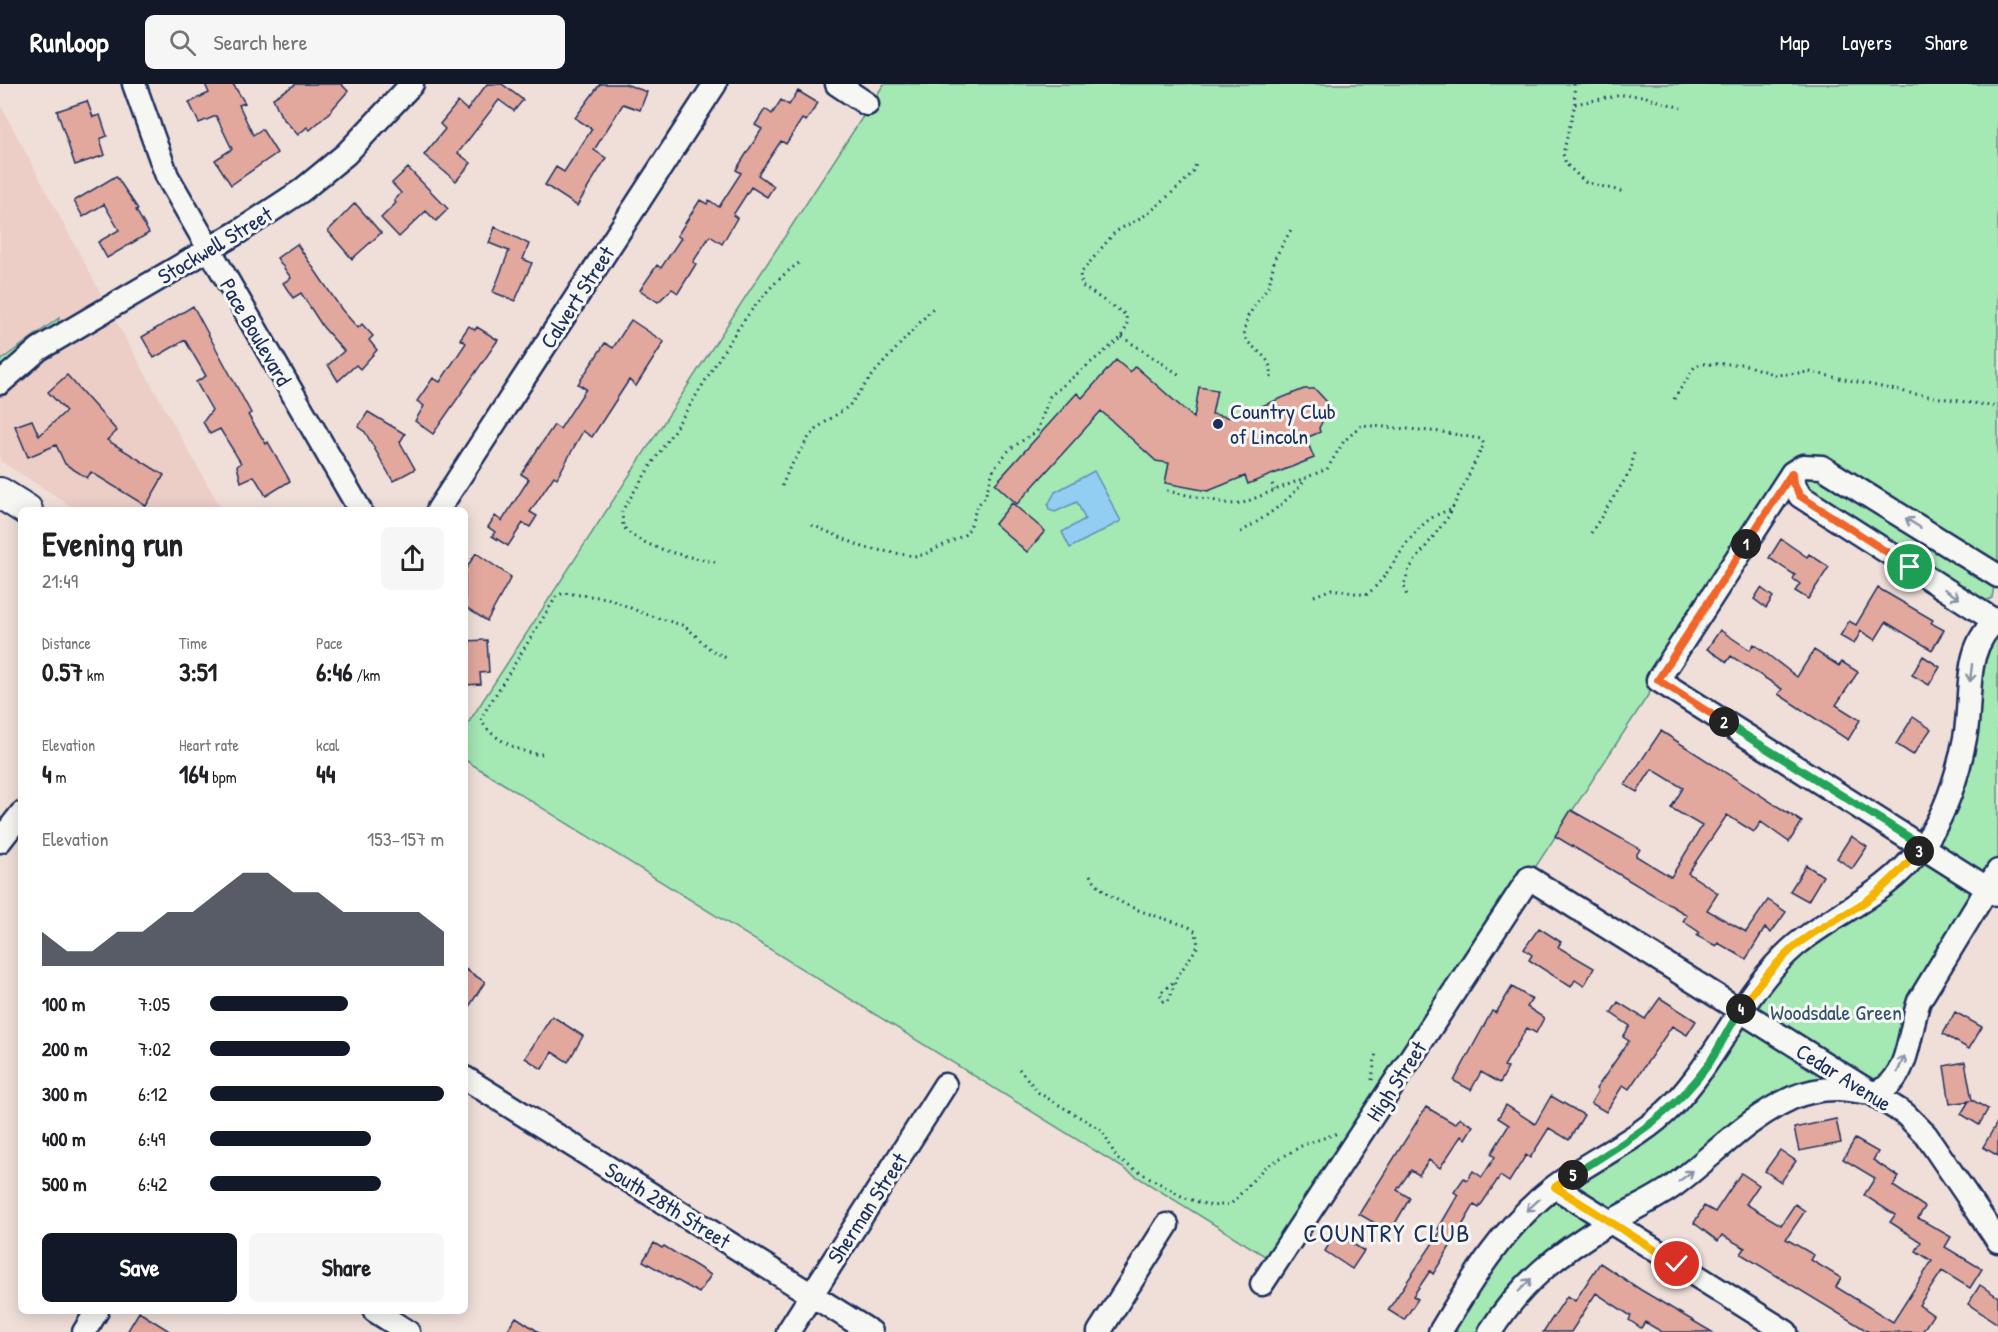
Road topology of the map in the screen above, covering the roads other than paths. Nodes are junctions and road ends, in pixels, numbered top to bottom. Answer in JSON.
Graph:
{"nodes":[{"id":1,"x":134,"y":84,"type":"edge"},
{"id":2,"x":412,"y":84,"type":"edge"},
{"id":3,"x":716,"y":84,"type":"edge"},
{"id":4,"x":837,"y":84,"type":"edge"},
{"id":5,"x":867,"y":104,"type":"dead end"},
{"id":6,"x":208,"y":249,"type":"junction"},
{"id":7,"x":0,"y":382,"type":"edge"},
{"id":8,"x":1792,"y":473,"type":"junction"},
{"id":9,"x":358,"y":507,"type":"edge"},
{"id":10,"x":440,"y":507,"type":"edge"},
{"id":11,"x":1998,"y":576,"type":"edge"},
{"id":12,"x":1997,"y":621,"type":"edge"},
{"id":13,"x":18,"y":818,"type":"edge"},
{"id":14,"x":0,"y":841,"type":"edge"},
{"id":15,"x":1923,"y":846,"type":"junction"},
{"id":16,"x":1529,"y":878,"type":"joint"},
{"id":17,"x":1995,"y":885,"type":"edge"},
{"id":18,"x":1739,"y":1011,"type":"junction"},
{"id":19,"x":468,"y":1080,"type":"edge"},
{"id":20,"x":945,"y":1085,"type":"dead end"},
{"id":21,"x":1870,"y":1093,"type":"junction"},
{"id":22,"x":1555,"y":1187,"type":"junction"},
{"id":23,"x":1611,"y":1221,"type":"junction"},
{"id":24,"x":1167,"y":1225,"type":"dead end"},
{"id":25,"x":1998,"y":1241,"type":"edge"},
{"id":26,"x":1262,"y":1284,"type":"dead end"},
{"id":27,"x":811,"y":1295,"type":"junction"},
{"id":28,"x":96,"y":1314,"type":"edge"},
{"id":29,"x":380,"y":1314,"type":"edge"},
{"id":30,"x":84,"y":1332,"type":"edge"},
{"id":31,"x":408,"y":1332,"type":"edge"},
{"id":32,"x":788,"y":1332,"type":"edge"},
{"id":33,"x":871,"y":1332,"type":"edge"},
{"id":34,"x":1099,"y":1332,"type":"edge"},
{"id":35,"x":1440,"y":1332,"type":"edge"},
{"id":36,"x":1490,"y":1332,"type":"edge"},
{"id":37,"x":1786,"y":1332,"type":"edge"}],
"edges":[{"from":1,"to":6,"type":"street","name":"Pace Boulevard"},
{"from":2,"to":6,"type":"street","name":"Stockwell Street"},
{"from":3,"to":10,"type":"street","name":"Calvert Street"},
{"from":4,"to":5,"type":"street"},
{"from":6,"to":7,"type":"street","name":"Stockwell Street"},
{"from":6,"to":9,"type":"street","name":"Pace Boulevard"},
{"from":11,"to":8,"type":"street","one_way":true},
{"from":8,"to":12,"type":"street","one_way":true},
{"from":8,"to":15,"type":"street"},
{"from":12,"to":15,"type":"street","one_way":true},
{"from":13,"to":14,"type":"street"},
{"from":15,"to":17,"type":"street"},
{"from":15,"to":18,"type":"street"},
{"from":16,"to":18,"type":"street","name":"Cedar Avenue"},
{"from":16,"to":26,"type":"street","name":"High Street"},
{"from":21,"to":17,"type":"street","one_way":true},
{"from":18,"to":21,"type":"street","name":"Cedar Avenue"},
{"from":18,"to":22,"type":"street"},
{"from":19,"to":27,"type":"street","name":"South 28th Street"},
{"from":20,"to":27,"type":"street","name":"Sherman Street"},
{"from":23,"to":21,"type":"street","one_way":true},
{"from":21,"to":25,"type":"street","name":"Cedar Avenue"},
{"from":22,"to":23,"type":"street"},
{"from":22,"to":35,"type":"street","one_way":true},
{"from":36,"to":23,"type":"street","one_way":true},
{"from":23,"to":37,"type":"street"},
{"from":24,"to":34,"type":"street"},
{"from":27,"to":32,"type":"street","name":"Sherman Street"},
{"from":27,"to":33,"type":"street","name":"South 28th Street"},
{"from":28,"to":30,"type":"street"},
{"from":29,"to":31,"type":"street"}]}
